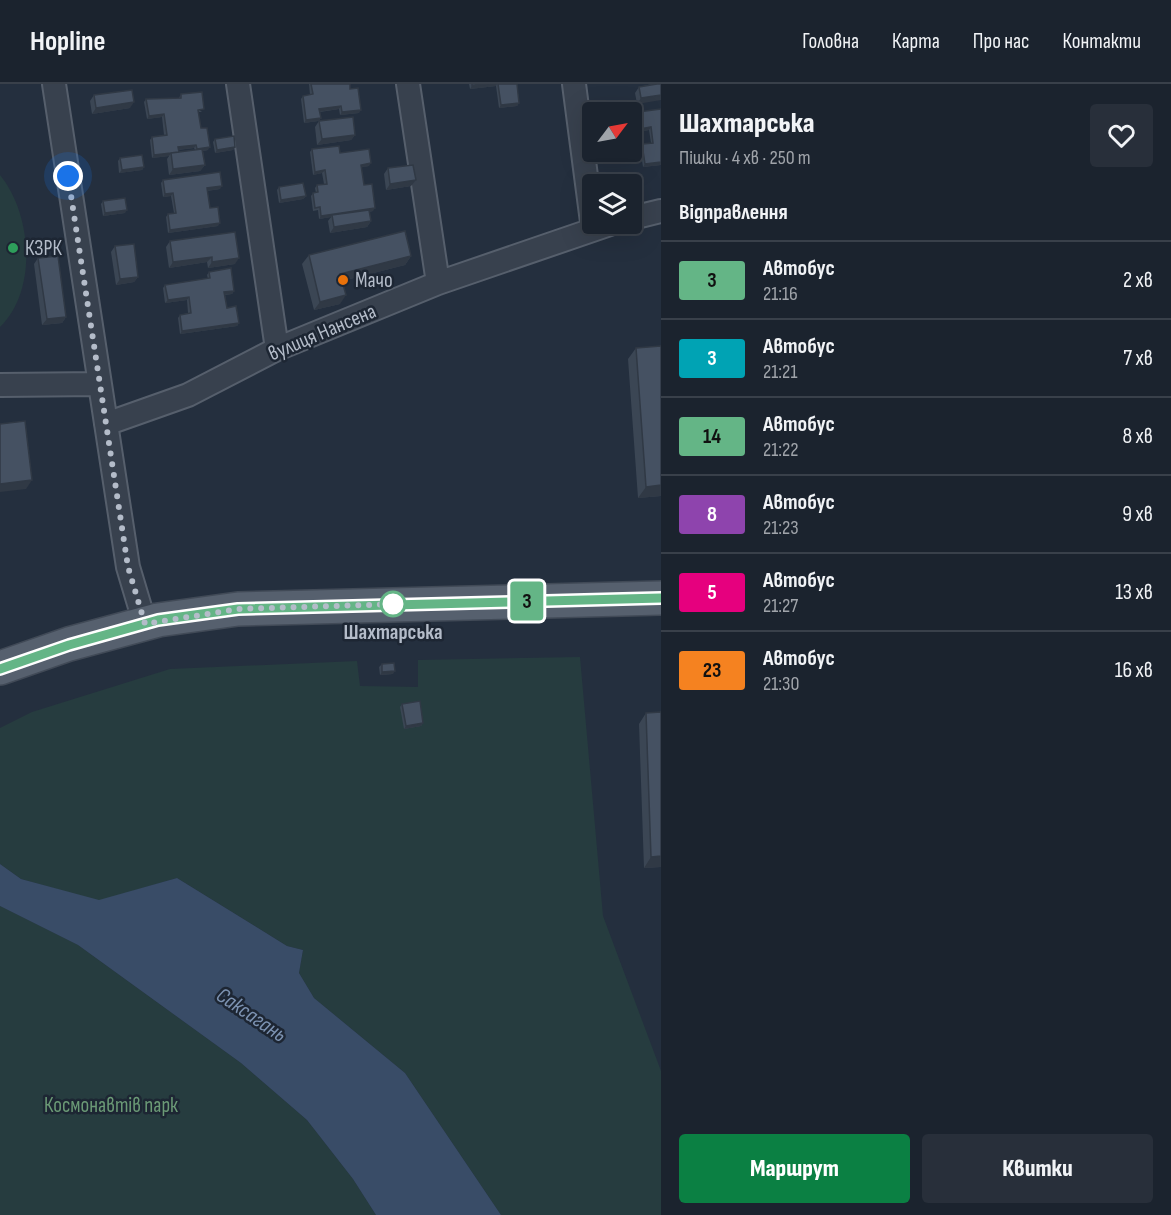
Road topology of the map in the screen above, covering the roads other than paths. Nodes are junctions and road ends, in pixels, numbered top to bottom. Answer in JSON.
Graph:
{"nodes":[{"id":1,"x":54,"y":84,"type":"edge"},
{"id":2,"x":238,"y":84,"type":"edge"},
{"id":3,"x":408,"y":84,"type":"edge"},
{"id":4,"x":574,"y":84,"type":"edge"},
{"id":5,"x":589,"y":174,"type":"edge"},
{"id":6,"x":661,"y":211,"type":"edge"},
{"id":7,"x":642,"y":216,"type":"edge"},
{"id":8,"x":582,"y":230,"type":"edge"},
{"id":9,"x":438,"y":283,"type":"junction"},
{"id":10,"x":277,"y":349,"type":"junction"},
{"id":11,"x":99,"y":384,"type":"junction"},
{"id":12,"x":0,"y":385,"type":"edge"},
{"id":13,"x":106,"y":424,"type":"junction"},
{"id":14,"x":661,"y":598,"type":"edge"},
{"id":15,"x":145,"y":624,"type":"junction"},
{"id":16,"x":0,"y":669,"type":"edge"}],
"edges":[{"from":1,"to":11,"type":"street"},
{"from":2,"to":10,"type":"street"},
{"from":3,"to":9,"type":"street"},
{"from":4,"to":5,"type":"street"},
{"from":6,"to":7,"type":"street"},
{"from":8,"to":9,"type":"street","name":"вулиця Нансена"},
{"from":9,"to":10,"type":"street","name":"вулиця Нансена"},
{"from":10,"to":13,"type":"street","name":"вулиця Нансена"},
{"from":11,"to":12,"type":"street"},
{"from":11,"to":13,"type":"street"},
{"from":13,"to":15,"type":"street"},
{"from":14,"to":15,"type":"main road"},
{"from":15,"to":16,"type":"main road"}]}
